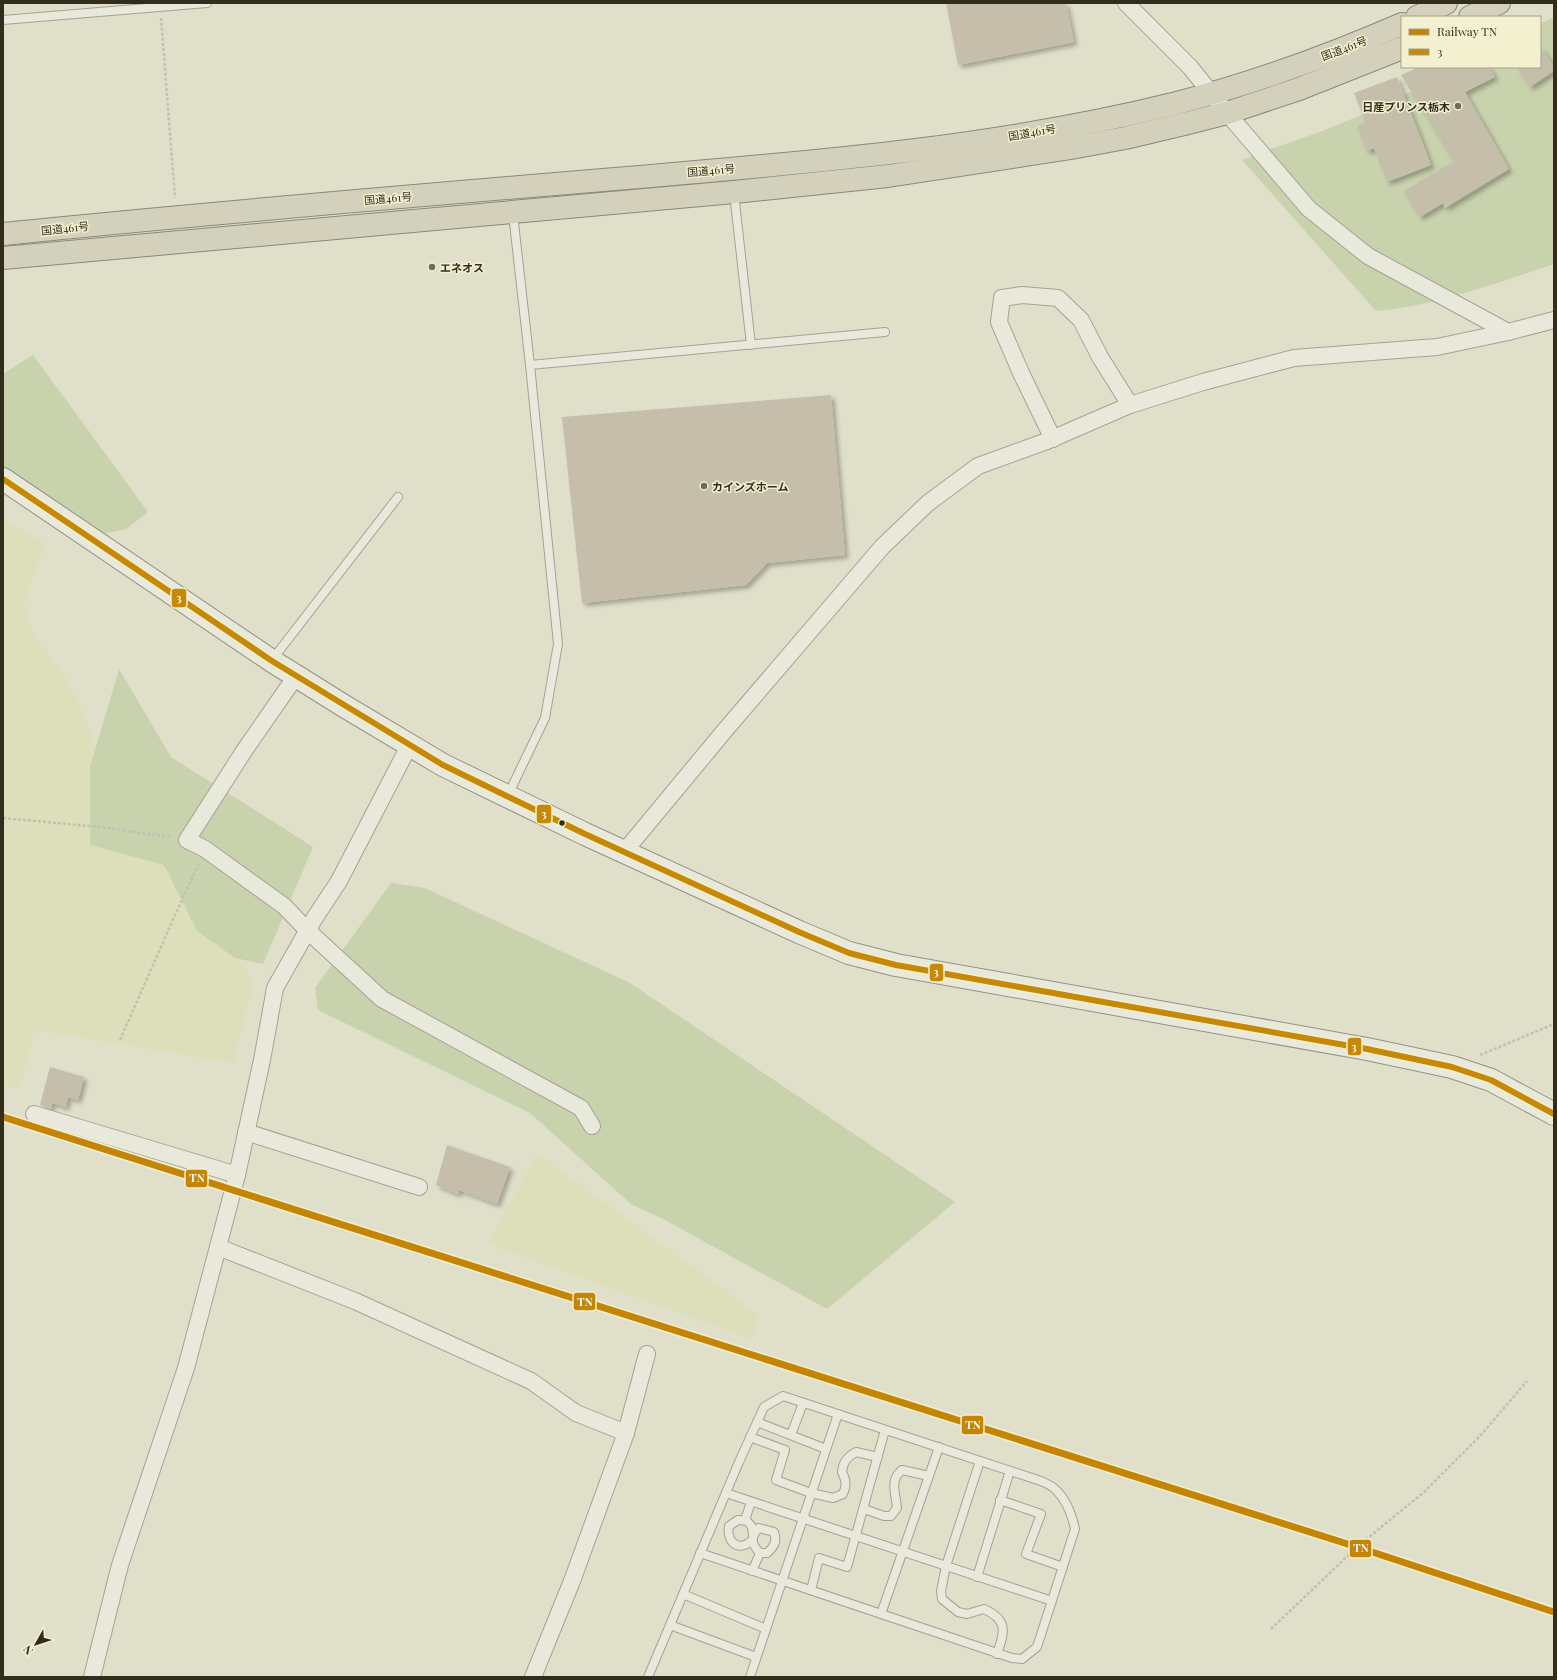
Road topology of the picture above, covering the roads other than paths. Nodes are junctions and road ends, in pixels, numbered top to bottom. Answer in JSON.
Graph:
{"nodes":[{"id":1,"x":207,"y":3,"type":"edge"},
{"id":2,"x":1126,"y":3,"type":"edge"},
{"id":3,"x":1446,"y":3,"type":"edge"},
{"id":4,"x":1499,"y":3,"type":"edge"},
{"id":5,"x":1419,"y":16,"type":"edge"},
{"id":6,"x":1472,"y":16,"type":"edge"},
{"id":7,"x":3,"y":20,"type":"edge"},
{"id":8,"x":1401,"y":24,"type":"edge"},
{"id":9,"x":1401,"y":48,"type":"edge"},
{"id":10,"x":1211,"y":94,"type":"junction"},
{"id":11,"x":1227,"y":114,"type":"junction"},
{"id":12,"x":734,"y":192,"type":"junction"},
{"id":13,"x":512,"y":212,"type":"junction"},
{"id":14,"x":3,"y":234,"type":"edge"},
{"id":15,"x":3,"y":258,"type":"edge"},
{"id":16,"x":1554,"y":320,"type":"edge"},
{"id":17,"x":885,"y":332,"type":"dead end"},
{"id":18,"x":1508,"y":332,"type":"junction"},
{"id":19,"x":750,"y":345,"type":"junction"},
{"id":20,"x":530,"y":365,"type":"junction"},
{"id":21,"x":1130,"y":405,"type":"junction"},
{"id":22,"x":1053,"y":439,"type":"junction"},
{"id":23,"x":3,"y":479,"type":"edge"},
{"id":24,"x":398,"y":497,"type":"dead end"},
{"id":25,"x":272,"y":661,"type":"junction"},
{"id":26,"x":296,"y":676,"type":"junction"},
{"id":27,"x":410,"y":744,"type":"junction"},
{"id":28,"x":507,"y":796,"type":"junction"},
{"id":29,"x":624,"y":852,"type":"junction"},
{"id":30,"x":308,"y":931,"type":"junction"},
{"id":31,"x":34,"y":1114,"type":"dead end"},
{"id":32,"x":1554,"y":1114,"type":"edge"},
{"id":33,"x":592,"y":1126,"type":"dead end"},
{"id":34,"x":246,"y":1132,"type":"junction"},
{"id":35,"x":237,"y":1175,"type":"junction"},
{"id":36,"x":419,"y":1187,"type":"dead end"},
{"id":37,"x":218,"y":1247,"type":"junction"},
{"id":38,"x":646,"y":1354,"type":"dead end"},
{"id":39,"x":803,"y":1403,"type":"junction"},
{"id":40,"x":838,"y":1414,"type":"junction"},
{"id":41,"x":757,"y":1422,"type":"junction"},
{"id":42,"x":885,"y":1430,"type":"junction"},
{"id":43,"x":626,"y":1433,"type":"junction"},
{"id":44,"x":792,"y":1435,"type":"junction"},
{"id":45,"x":750,"y":1437,"type":"junction"},
{"id":46,"x":939,"y":1448,"type":"junction"},
{"id":47,"x":826,"y":1449,"type":"junction"},
{"id":48,"x":878,"y":1457,"type":"junction"},
{"id":49,"x":980,"y":1461,"type":"junction"},
{"id":50,"x":1010,"y":1471,"type":"junction"},
{"id":51,"x":929,"y":1476,"type":"junction"},
{"id":52,"x":726,"y":1493,"type":"junction"},
{"id":53,"x":811,"y":1494,"type":"junction"},
{"id":54,"x":1000,"y":1500,"type":"junction"},
{"id":55,"x":751,"y":1502,"type":"junction"},
{"id":56,"x":864,"y":1509,"type":"junction"},
{"id":57,"x":803,"y":1518,"type":"junction"},
{"id":58,"x":745,"y":1520,"type":"junction"},
{"id":59,"x":753,"y":1537,"type":"junction"},
{"id":60,"x":856,"y":1537,"type":"junction"},
{"id":61,"x":760,"y":1552,"type":"junction"},
{"id":62,"x":903,"y":1552,"type":"junction"},
{"id":63,"x":700,"y":1553,"type":"junction"},
{"id":64,"x":946,"y":1566,"type":"junction"},
{"id":65,"x":1063,"y":1567,"type":"junction"},
{"id":66,"x":752,"y":1571,"type":"junction"},
{"id":67,"x":977,"y":1576,"type":"junction"},
{"id":68,"x":782,"y":1581,"type":"junction"},
{"id":69,"x":810,"y":1590,"type":"junction"},
{"id":70,"x":683,"y":1594,"type":"junction"},
{"id":71,"x":1052,"y":1602,"type":"junction"},
{"id":72,"x":881,"y":1614,"type":"junction"},
{"id":73,"x":670,"y":1625,"type":"junction"},
{"id":74,"x":766,"y":1629,"type":"junction"},
{"id":75,"x":997,"y":1654,"type":"junction"},
{"id":76,"x":756,"y":1657,"type":"junction"},
{"id":77,"x":92,"y":1677,"type":"edge"},
{"id":78,"x":533,"y":1677,"type":"edge"},
{"id":79,"x":648,"y":1677,"type":"edge"},
{"id":80,"x":750,"y":1677,"type":"edge"}],
"edges":[{"from":1,"to":7,"type":"lane"},
{"from":2,"to":10,"type":"street"},
{"from":3,"to":5,"type":"highway"},
{"from":4,"to":6,"type":"highway"},
{"from":8,"to":10,"type":"highway","name":"国道461号"},
{"from":9,"to":11,"type":"highway","name":"国道461号"},
{"from":10,"to":11,"type":"street"},
{"from":10,"to":14,"type":"highway","name":"国道461号"},
{"from":11,"to":12,"type":"highway","name":"国道461号"},
{"from":11,"to":18,"type":"street"},
{"from":12,"to":13,"type":"highway","name":"国道461号"},
{"from":12,"to":19,"type":"lane"},
{"from":13,"to":15,"type":"highway","name":"国道461号"},
{"from":13,"to":20,"type":"lane"},
{"from":16,"to":18,"type":"street"},
{"from":17,"to":19,"type":"lane"},
{"from":18,"to":21,"type":"street"},
{"from":19,"to":20,"type":"lane"},
{"from":20,"to":28,"type":"lane"},
{"from":21,"to":22,"type":"street"},
{"from":21,"to":22,"type":"street"},
{"from":22,"to":29,"type":"street"},
{"from":23,"to":25,"type":"street"},
{"from":24,"to":25,"type":"lane"},
{"from":25,"to":26,"type":"street"},
{"from":26,"to":27,"type":"street"},
{"from":26,"to":30,"type":"street"},
{"from":27,"to":28,"type":"street"},
{"from":27,"to":30,"type":"street"},
{"from":28,"to":29,"type":"street"},
{"from":29,"to":32,"type":"street"},
{"from":30,"to":33,"type":"street"},
{"from":30,"to":34,"type":"street"},
{"from":31,"to":35,"type":"street"},
{"from":34,"to":35,"type":"street"},
{"from":34,"to":36,"type":"street"},
{"from":35,"to":37,"type":"street"},
{"from":37,"to":43,"type":"street"},
{"from":37,"to":77,"type":"street"},
{"from":38,"to":43,"type":"street"},
{"from":39,"to":40,"type":"lane"},
{"from":39,"to":41,"type":"lane"},
{"from":39,"to":44,"type":"lane"},
{"from":40,"to":42,"type":"lane"},
{"from":40,"to":47,"type":"lane"},
{"from":41,"to":44,"type":"lane"},
{"from":41,"to":45,"type":"lane"},
{"from":42,"to":46,"type":"lane"},
{"from":42,"to":48,"type":"lane"},
{"from":43,"to":78,"type":"street"},
{"from":44,"to":47,"type":"lane"},
{"from":45,"to":52,"type":"lane"},
{"from":45,"to":53,"type":"lane"},
{"from":46,"to":49,"type":"lane"},
{"from":46,"to":51,"type":"lane"},
{"from":47,"to":53,"type":"lane"},
{"from":48,"to":53,"type":"lane"},
{"from":48,"to":56,"type":"lane"},
{"from":49,"to":50,"type":"lane"},
{"from":49,"to":64,"type":"lane"},
{"from":50,"to":54,"type":"lane"},
{"from":50,"to":65,"type":"lane"},
{"from":51,"to":56,"type":"lane"},
{"from":51,"to":62,"type":"lane"},
{"from":52,"to":55,"type":"lane"},
{"from":52,"to":63,"type":"lane"},
{"from":53,"to":57,"type":"lane"},
{"from":54,"to":65,"type":"lane"},
{"from":54,"to":67,"type":"lane"},
{"from":55,"to":57,"type":"lane"},
{"from":55,"to":58,"type":"lane"},
{"from":56,"to":60,"type":"lane"},
{"from":57,"to":60,"type":"lane"},
{"from":57,"to":68,"type":"lane"},
{"from":58,"to":59,"type":"lane"},
{"from":58,"to":59,"type":"lane"},
{"from":59,"to":61,"type":"lane"},
{"from":59,"to":61,"type":"lane"},
{"from":60,"to":62,"type":"lane"},
{"from":60,"to":69,"type":"lane"},
{"from":61,"to":66,"type":"lane"},
{"from":62,"to":64,"type":"lane"},
{"from":62,"to":72,"type":"lane"},
{"from":63,"to":66,"type":"lane"},
{"from":63,"to":70,"type":"lane"},
{"from":64,"to":67,"type":"lane"},
{"from":64,"to":75,"type":"lane"},
{"from":65,"to":71,"type":"lane"},
{"from":66,"to":68,"type":"lane"},
{"from":67,"to":71,"type":"lane"},
{"from":68,"to":69,"type":"lane"},
{"from":68,"to":74,"type":"lane"},
{"from":69,"to":72,"type":"lane"},
{"from":70,"to":73,"type":"lane"},
{"from":70,"to":74,"type":"lane"},
{"from":71,"to":75,"type":"lane"},
{"from":72,"to":75,"type":"lane"},
{"from":73,"to":76,"type":"lane"},
{"from":73,"to":79,"type":"lane"},
{"from":74,"to":76,"type":"lane"},
{"from":76,"to":80,"type":"lane"}]}
